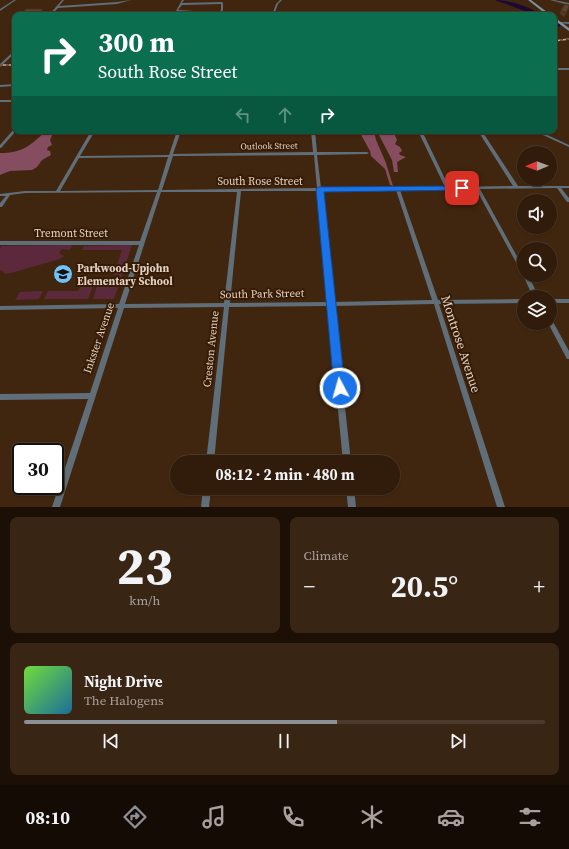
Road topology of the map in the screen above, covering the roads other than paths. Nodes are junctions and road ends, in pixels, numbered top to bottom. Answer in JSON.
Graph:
{"nodes":[{"id":1,"x":15,"y":0,"type":"edge"},
{"id":2,"x":63,"y":0,"type":"edge"},
{"id":3,"x":130,"y":0,"type":"edge"},
{"id":4,"x":183,"y":0,"type":"edge"},
{"id":5,"x":281,"y":0,"type":"edge"},
{"id":6,"x":529,"y":0,"type":"edge"},
{"id":7,"x":551,"y":0,"type":"edge"},
{"id":8,"x":181,"y":4,"type":"junction"},
{"id":9,"x":569,"y":4,"type":"edge"},
{"id":10,"x":57,"y":7,"type":"junction"},
{"id":11,"x":0,"y":10,"type":"edge"},
{"id":12,"x":193,"y":11,"type":"dead end"},
{"id":13,"x":53,"y":12,"type":"edge"},
{"id":14,"x":221,"y":12,"type":"edge"},
{"id":15,"x":274,"y":12,"type":"edge"},
{"id":16,"x":546,"y":12,"type":"edge"},
{"id":17,"x":559,"y":23,"type":"joint"},
{"id":18,"x":569,"y":23,"type":"edge"},
{"id":19,"x":569,"y":30,"type":"edge"},
{"id":20,"x":12,"y":55,"type":"edge"},
{"id":21,"x":0,"y":66,"type":"edge"},
{"id":22,"x":557,"y":69,"type":"edge"},
{"id":23,"x":569,"y":69,"type":"edge"},
{"id":24,"x":12,"y":85,"type":"edge"},
{"id":25,"x":0,"y":86,"type":"edge"},
{"id":26,"x":0,"y":101,"type":"edge"},
{"id":27,"x":12,"y":101,"type":"edge"},
{"id":28,"x":12,"y":133,"type":"edge"},
{"id":29,"x":91,"y":134,"type":"edge"},
{"id":30,"x":178,"y":134,"type":"edge"},
{"id":31,"x":313,"y":134,"type":"edge"},
{"id":32,"x":421,"y":134,"type":"edge"},
{"id":33,"x":482,"y":134,"type":"edge"},
{"id":34,"x":543,"y":134,"type":"edge"},
{"id":35,"x":569,"y":146,"type":"edge"},
{"id":36,"x":0,"y":147,"type":"edge"},
{"id":37,"x":315,"y":153,"type":"junction"},
{"id":38,"x":367,"y":153,"type":"dead end"},
{"id":39,"x":171,"y":155,"type":"junction"},
{"id":40,"x":78,"y":157,"type":"junction"},
{"id":41,"x":516,"y":187,"type":"junction"},
{"id":42,"x":558,"y":187,"type":"junction"},
{"id":43,"x":569,"y":187,"type":"edge"},
{"id":44,"x":448,"y":188,"type":"junction"},
{"id":45,"x":477,"y":188,"type":"junction"},
{"id":46,"x":319,"y":189,"type":"junction"},
{"id":47,"x":398,"y":189,"type":"junction"},
{"id":48,"x":239,"y":190,"type":"junction"},
{"id":49,"x":159,"y":191,"type":"junction"},
{"id":50,"x":57,"y":192,"type":"junction"},
{"id":51,"x":9,"y":194,"type":"junction"},
{"id":52,"x":0,"y":195,"type":"edge"},
{"id":53,"x":569,"y":201,"type":"edge"},
{"id":54,"x":0,"y":206,"type":"edge"},
{"id":55,"x":0,"y":243,"type":"edge"},
{"id":56,"x":142,"y":243,"type":"junction"},
{"id":57,"x":517,"y":261,"type":"edge"},
{"id":58,"x":517,"y":301,"type":"edge"},
{"id":59,"x":557,"y":301,"type":"edge"},
{"id":60,"x":569,"y":301,"type":"edge"},
{"id":61,"x":436,"y":302,"type":"junction"},
{"id":62,"x":331,"y":303,"type":"junction"},
{"id":63,"x":227,"y":305,"type":"junction"},
{"id":64,"x":122,"y":307,"type":"junction"},
{"id":65,"x":0,"y":308,"type":"edge"},
{"id":66,"x":554,"y":330,"type":"edge"},
{"id":67,"x":569,"y":357,"type":"edge"},
{"id":68,"x":92,"y":396,"type":"junction"},
{"id":69,"x":0,"y":397,"type":"edge"},
{"id":70,"x":211,"y":455,"type":"edge"},
{"id":71,"x":347,"y":455,"type":"edge"},
{"id":72,"x":206,"y":495,"type":"edge"},
{"id":73,"x":351,"y":495,"type":"edge"},
{"id":74,"x":56,"y":507,"type":"edge"},
{"id":75,"x":205,"y":507,"type":"edge"},
{"id":76,"x":352,"y":507,"type":"edge"},
{"id":77,"x":501,"y":507,"type":"edge"}],
"edges":[{"from":1,"to":11,"type":"street"},
{"from":2,"to":10,"type":"street"},
{"from":3,"to":10,"type":"street"},
{"from":4,"to":8,"type":"street"},
{"from":5,"to":15,"type":"street"},
{"from":6,"to":16,"type":"street"},
{"from":7,"to":9,"type":"street"},
{"from":8,"to":12,"type":"street"},
{"from":8,"to":14,"type":"street"},
{"from":10,"to":13,"type":"street"},
{"from":17,"to":18,"type":"street"},
{"from":17,"to":19,"type":"street"},
{"from":20,"to":21,"type":"street"},
{"from":22,"to":23,"type":"street"},
{"from":24,"to":25,"type":"street"},
{"from":26,"to":27,"type":"street"},
{"from":28,"to":36,"type":"street"},
{"from":29,"to":40,"type":"street"},
{"from":30,"to":39,"type":"street","name":"Inkster Avenue"},
{"from":31,"to":37,"type":"street"},
{"from":32,"to":44,"type":"street"},
{"from":33,"to":41,"type":"street"},
{"from":34,"to":35,"type":"street"},
{"from":37,"to":38,"type":"street","name":"Outlook Street"},
{"from":37,"to":39,"type":"street","name":"Outlook Street"},
{"from":37,"to":46,"type":"street"},
{"from":39,"to":40,"type":"street","name":"Outlook Street"},
{"from":39,"to":49,"type":"street","name":"Inkster Avenue"},
{"from":40,"to":50,"type":"street"},
{"from":41,"to":42,"type":"street","name":"South Rose Street"},
{"from":41,"to":45,"type":"street","name":"South Rose Street"},
{"from":42,"to":43,"type":"street","name":"South Rose Street"},
{"from":42,"to":53,"type":"street"},
{"from":44,"to":45,"type":"street","name":"South Rose Street"},
{"from":44,"to":47,"type":"street","name":"South Rose Street"},
{"from":45,"to":57,"type":"street"},
{"from":46,"to":47,"type":"street","name":"South Rose Street"},
{"from":46,"to":48,"type":"street","name":"South Rose Street"},
{"from":46,"to":62,"type":"street"},
{"from":47,"to":61,"type":"street","name":"Montrose Avenue"},
{"from":48,"to":49,"type":"street","name":"South Rose Street"},
{"from":48,"to":63,"type":"street","name":"Creston Avenue"},
{"from":49,"to":50,"type":"street","name":"South Rose Street"},
{"from":49,"to":56,"type":"street","name":"Inkster Avenue"},
{"from":50,"to":51,"type":"street","name":"South Rose Street"},
{"from":51,"to":52,"type":"street","name":"South Rose Street"},
{"from":51,"to":54,"type":"street"},
{"from":55,"to":56,"type":"street","name":"Tremont Street"},
{"from":56,"to":64,"type":"street","name":"Inkster Avenue"},
{"from":58,"to":61,"type":"street","name":"South Park Street"},
{"from":59,"to":60,"type":"street"},
{"from":61,"to":62,"type":"street","name":"South Park Street"},
{"from":61,"to":77,"type":"street","name":"Montrose Avenue"},
{"from":62,"to":63,"type":"street","name":"South Park Street"},
{"from":62,"to":71,"type":"street"},
{"from":63,"to":64,"type":"street","name":"South Park Street"},
{"from":63,"to":70,"type":"street","name":"Creston Avenue"},
{"from":64,"to":65,"type":"street","name":"South Park Street"},
{"from":64,"to":68,"type":"street","name":"Inkster Avenue"},
{"from":66,"to":67,"type":"street"},
{"from":68,"to":69,"type":"street"},
{"from":68,"to":74,"type":"street","name":"Inkster Avenue"},
{"from":72,"to":75,"type":"street"},
{"from":73,"to":76,"type":"street"}]}
